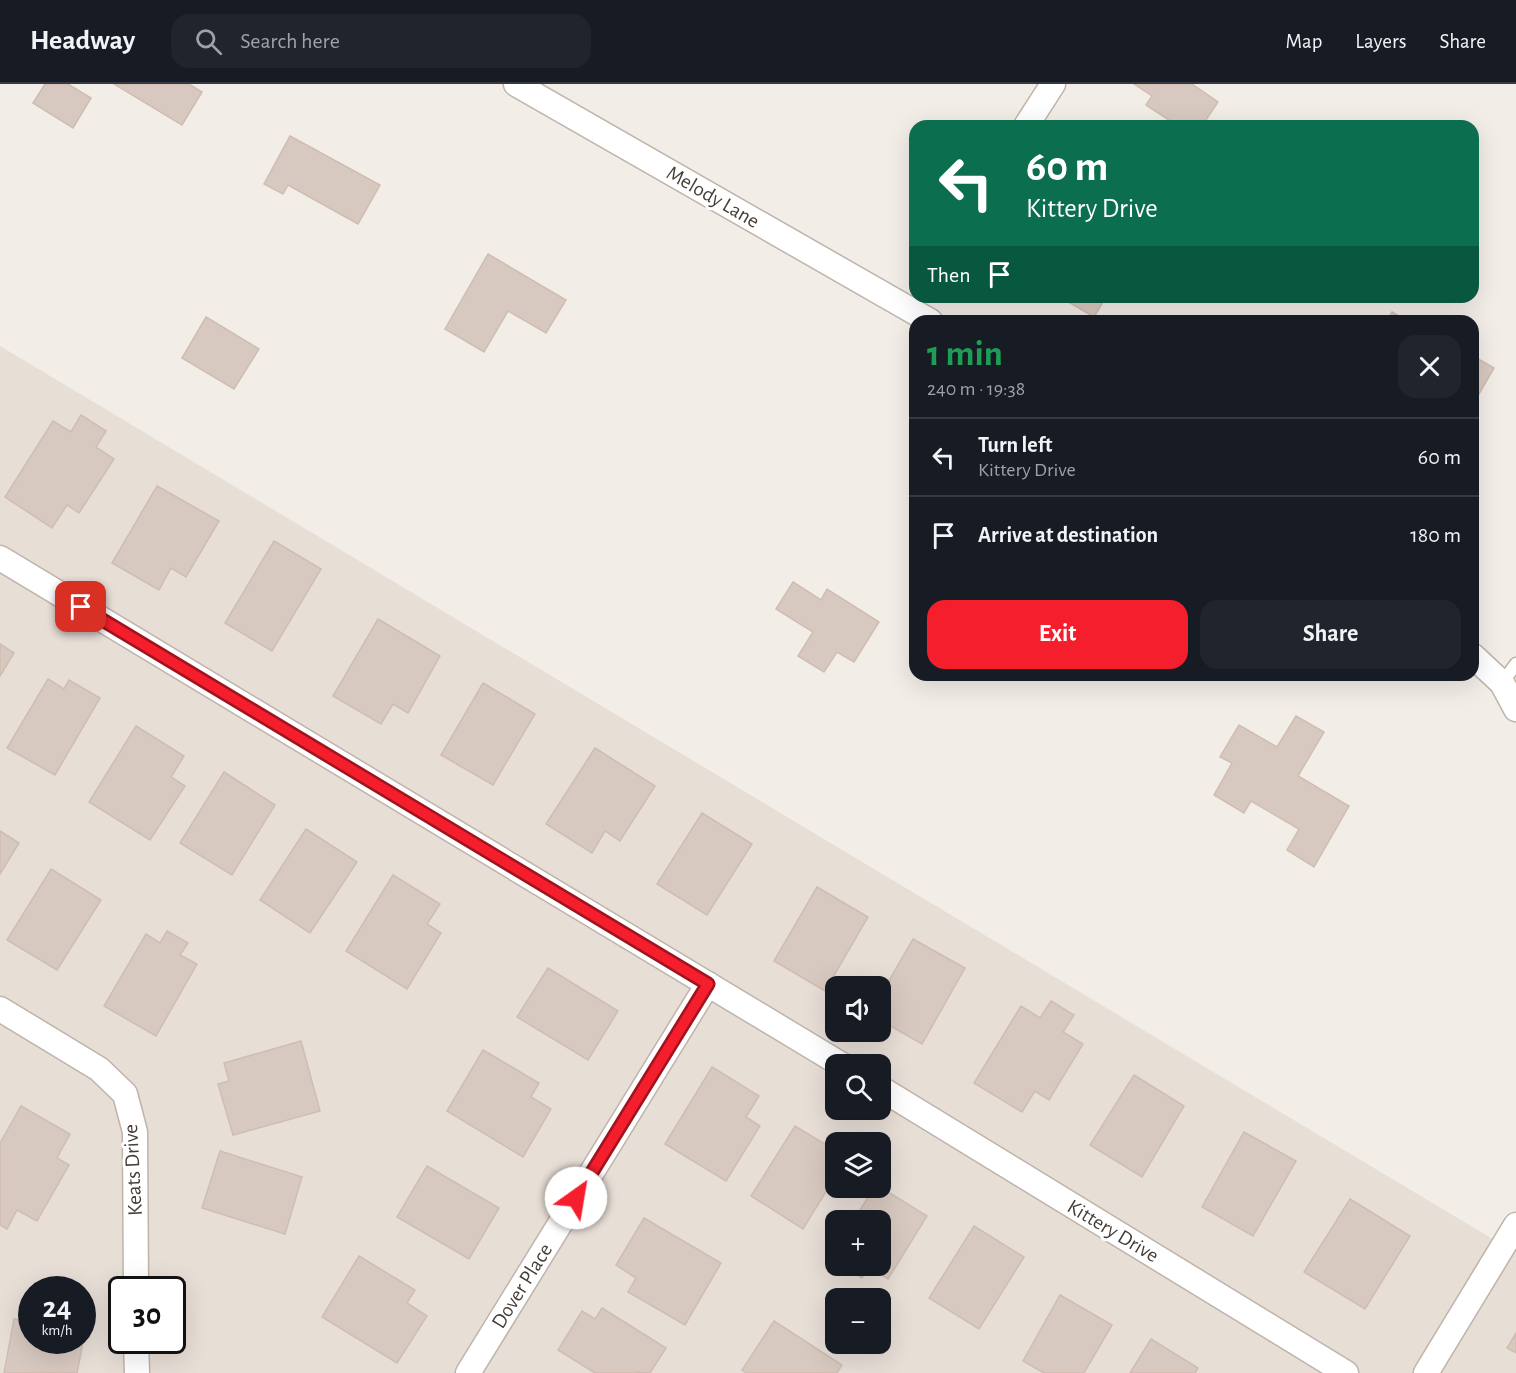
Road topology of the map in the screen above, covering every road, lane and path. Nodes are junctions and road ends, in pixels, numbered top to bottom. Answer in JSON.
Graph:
{"nodes":[{"id":1,"x":516,"y":84,"type":"edge"},
{"id":2,"x":1053,"y":84,"type":"edge"},
{"id":3,"x":1030,"y":120,"type":"edge"},
{"id":4,"x":919,"y":309,"type":"edge"},
{"id":5,"x":0,"y":558,"type":"edge"},
{"id":6,"x":1479,"y":662,"type":"edge"},
{"id":7,"x":1516,"y":664,"type":"edge"},
{"id":8,"x":1502,"y":683,"type":"junction"},
{"id":9,"x":1516,"y":709,"type":"edge"},
{"id":10,"x":708,"y":984,"type":"junction"},
{"id":11,"x":0,"y":1009,"type":"edge"},
{"id":12,"x":825,"y":1055,"type":"edge"},
{"id":13,"x":891,"y":1095,"type":"edge"},
{"id":14,"x":1516,"y":1225,"type":"edge"},
{"id":15,"x":136,"y":1276,"type":"edge"},
{"id":16,"x":136,"y":1354,"type":"edge"},
{"id":17,"x":137,"y":1373,"type":"edge"},
{"id":18,"x":468,"y":1373,"type":"edge"},
{"id":19,"x":1346,"y":1373,"type":"edge"},
{"id":20,"x":1426,"y":1373,"type":"edge"}],
"edges":[{"from":1,"to":4,"type":"street","name":"Melody Lane"},
{"from":2,"to":3,"type":"street"},
{"from":5,"to":10,"type":"street"},
{"from":6,"to":8,"type":"street"},
{"from":7,"to":8,"type":"lane"},
{"from":8,"to":9,"type":"street"},
{"from":10,"to":12,"type":"street"},
{"from":10,"to":18,"type":"street","name":"Dover Place"},
{"from":11,"to":15,"type":"street","name":"Keats Drive"},
{"from":13,"to":19,"type":"street","name":"Kittery Drive"},
{"from":14,"to":20,"type":"street"},
{"from":16,"to":17,"type":"street"}]}
